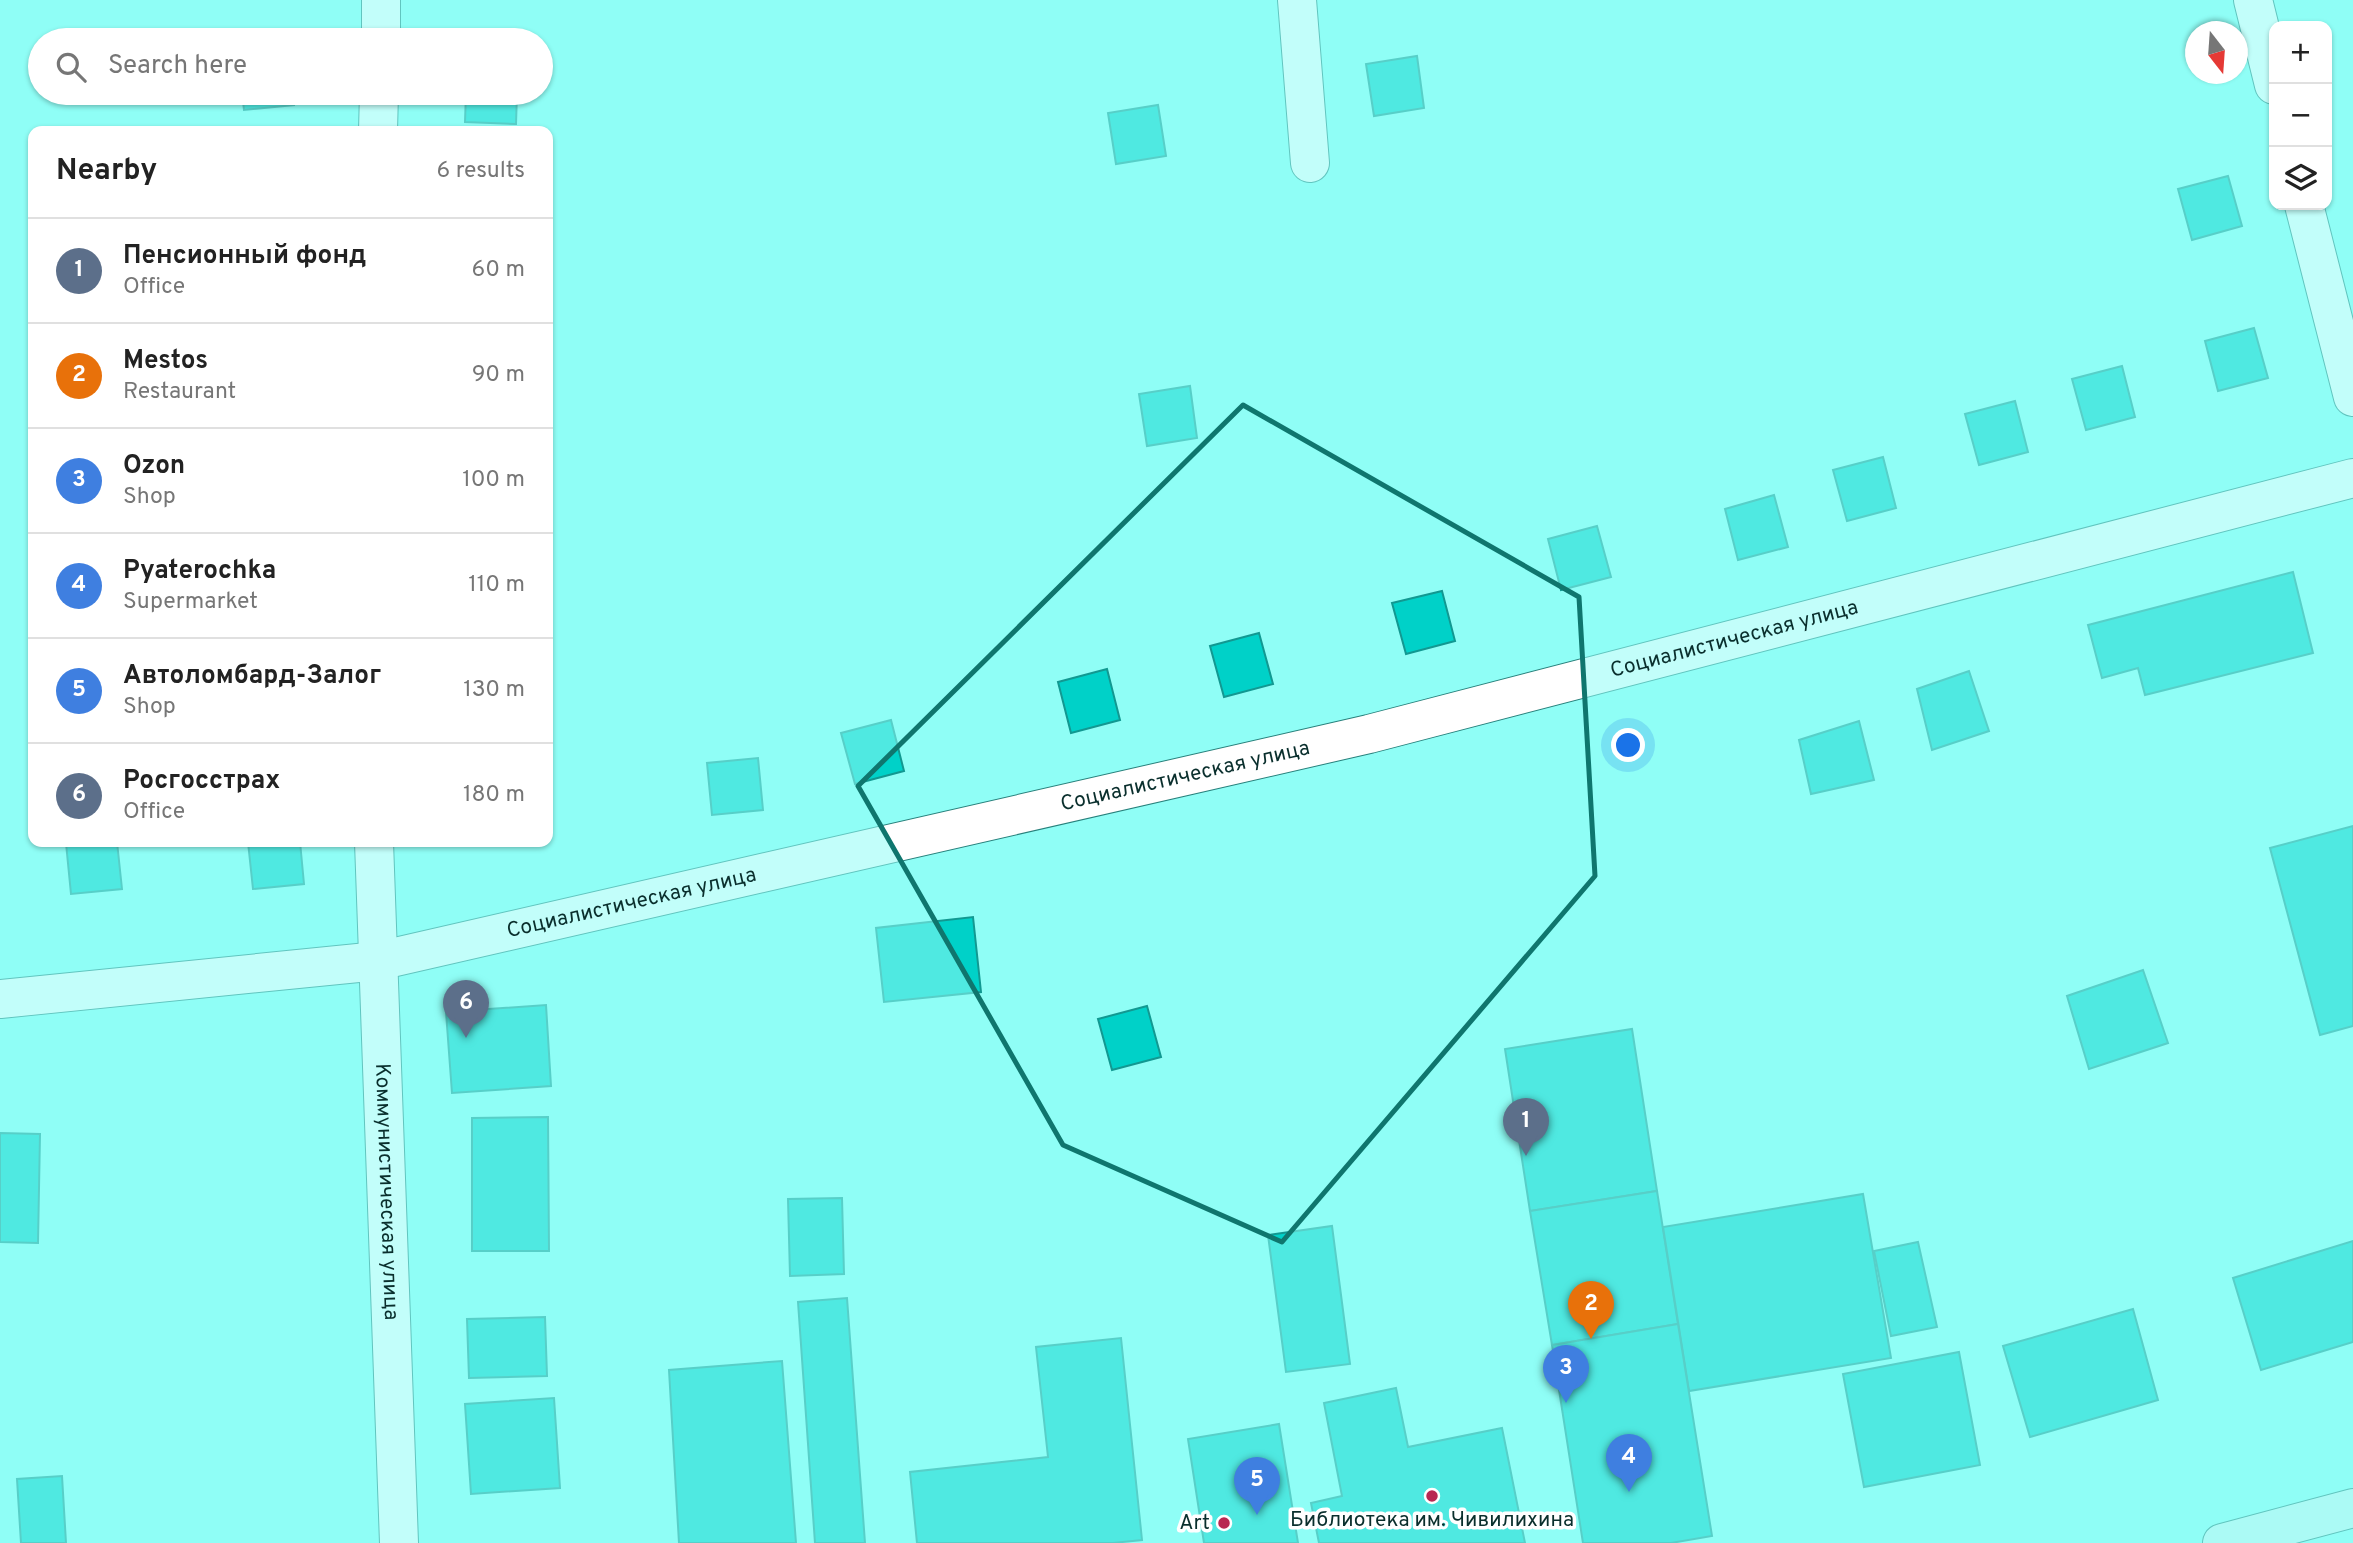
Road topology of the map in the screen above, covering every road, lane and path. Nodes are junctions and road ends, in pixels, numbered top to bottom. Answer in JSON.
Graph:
{"nodes":[{"id":1,"x":382,"y":0,"type":"edge"},
{"id":2,"x":1297,"y":0,"type":"edge"},
{"id":3,"x":2253,"y":0,"type":"edge"},
{"id":4,"x":381,"y":28,"type":"edge"},
{"id":5,"x":2274,"y":84,"type":"edge"},
{"id":6,"x":379,"y":105,"type":"edge"},
{"id":7,"x":378,"y":126,"type":"edge"},
{"id":8,"x":1310,"y":163,"type":"dead end"},
{"id":9,"x":2305,"y":210,"type":"edge"},
{"id":10,"x":2353,"y":397,"type":"edge"},
{"id":11,"x":2353,"y":478,"type":"edge"},
{"id":12,"x":374,"y":847,"type":"edge"},
{"id":13,"x":378,"y":961,"type":"junction"},
{"id":14,"x":0,"y":999,"type":"edge"},
{"id":15,"x":2353,"y":1508,"type":"edge"},
{"id":16,"x":398,"y":1543,"type":"edge"},
{"id":17,"x":2222,"y":1543,"type":"edge"}],
"edges":[{"from":1,"to":4,"type":"street"},
{"from":2,"to":8,"type":"street"},
{"from":3,"to":5,"type":"street"},
{"from":6,"to":7,"type":"street"},
{"from":9,"to":10,"type":"street"},
{"from":11,"to":13,"type":"street","name":"Социалистическая улица"},
{"from":12,"to":13,"type":"street","name":"Коммунистическая улица"},
{"from":13,"to":14,"type":"street","name":"Социалистическая улица"},
{"from":13,"to":16,"type":"street","name":"Коммунистическая улица"},
{"from":15,"to":17,"type":"main road"}]}
